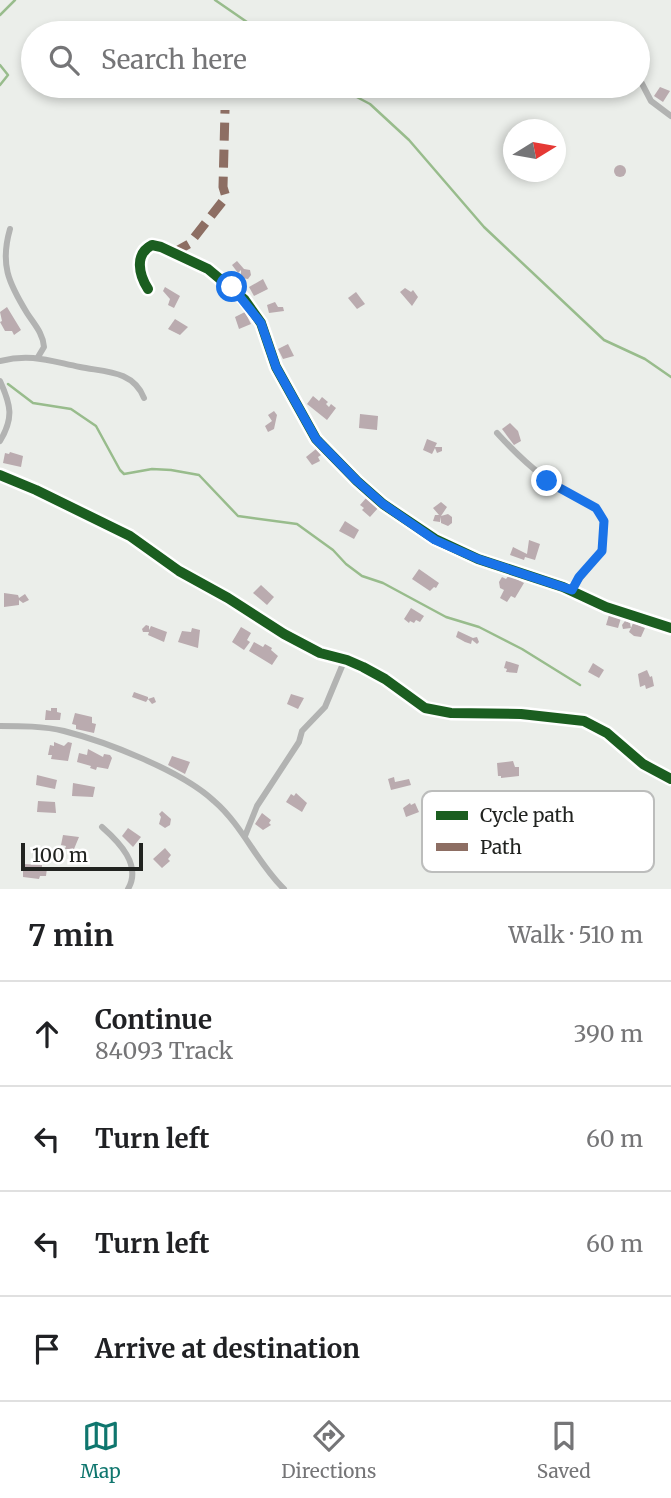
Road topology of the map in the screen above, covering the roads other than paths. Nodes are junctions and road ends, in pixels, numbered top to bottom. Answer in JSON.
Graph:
{"nodes":[{"id":1,"x":650,"y":98,"type":"edge"},
{"id":2,"x":671,"y":116,"type":"edge"},
{"id":3,"x":10,"y":229,"type":"dead end"},
{"id":4,"x":148,"y":289,"type":"dead end"},
{"id":5,"x":38,"y":357,"type":"junction"},
{"id":6,"x":0,"y":361,"type":"edge"},
{"id":7,"x":0,"y":381,"type":"edge"},
{"id":8,"x":144,"y":398,"type":"dead end"},
{"id":9,"x":497,"y":433,"type":"dead end"},
{"id":10,"x":0,"y":441,"type":"edge"},
{"id":11,"x":0,"y":475,"type":"edge"},
{"id":12,"x":572,"y":590,"type":"junction"},
{"id":13,"x":671,"y":628,"type":"edge"},
{"id":14,"x":345,"y":659,"type":"junction"},
{"id":15,"x":0,"y":726,"type":"edge"},
{"id":16,"x":671,"y":779,"type":"edge"},
{"id":17,"x":102,"y":827,"type":"dead end"},
{"id":18,"x":245,"y":836,"type":"junction"},
{"id":19,"x":128,"y":889,"type":"edge"},
{"id":20,"x":284,"y":889,"type":"edge"}],
"edges":[{"from":1,"to":2,"type":"street"},
{"from":3,"to":5,"type":"street"},
{"from":4,"to":12,"type":"street"},
{"from":5,"to":6,"type":"street"},
{"from":5,"to":8,"type":"street"},
{"from":7,"to":10,"type":"street"},
{"from":9,"to":12,"type":"street"},
{"from":11,"to":14,"type":"street"},
{"from":12,"to":13,"type":"street"},
{"from":14,"to":16,"type":"street"},
{"from":14,"to":18,"type":"street"},
{"from":15,"to":18,"type":"street"},
{"from":17,"to":19,"type":"street"},
{"from":18,"to":20,"type":"street"}]}
